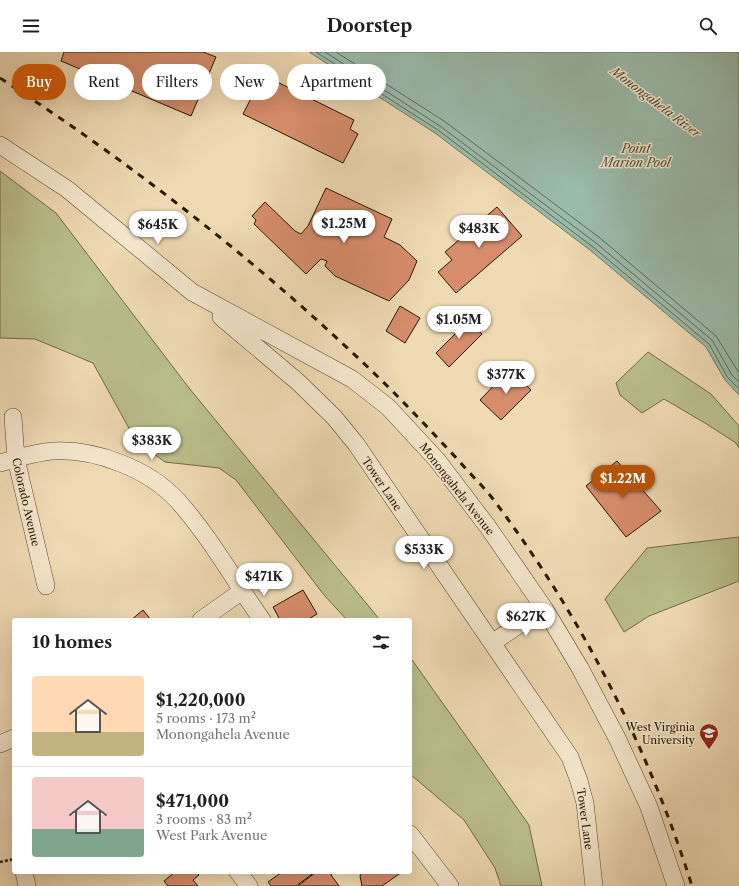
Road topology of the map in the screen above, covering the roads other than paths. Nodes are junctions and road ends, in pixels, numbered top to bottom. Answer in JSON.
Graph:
{"nodes":[{"id":1,"x":0,"y":145,"type":"edge"},
{"id":2,"x":192,"y":292,"type":"junction"},
{"id":3,"x":13,"y":417,"type":"dead end"},
{"id":4,"x":8,"y":461,"type":"edge"},
{"id":5,"x":46,"y":586,"type":"dead end"},
{"id":6,"x":242,"y":591,"type":"junction"},
{"id":7,"x":544,"y":608,"type":"junction"},
{"id":8,"x":204,"y":618,"type":"edge"},
{"id":9,"x":261,"y":618,"type":"edge"},
{"id":10,"x":492,"y":643,"type":"junction"},
{"id":11,"x":12,"y":739,"type":"edge"},
{"id":12,"x":0,"y":744,"type":"edge"},
{"id":13,"x":412,"y":837,"type":"edge"},
{"id":14,"x":24,"y":874,"type":"edge"},
{"id":15,"x":27,"y":886,"type":"edge"},
{"id":16,"x":450,"y":886,"type":"edge"},
{"id":17,"x":594,"y":886,"type":"edge"},
{"id":18,"x":676,"y":886,"type":"edge"}],
"edges":[{"from":1,"to":2,"type":"street","name":"Monongahela Avenue"},
{"from":2,"to":7,"type":"street","name":"Monongahela Avenue"},
{"from":2,"to":10,"type":"street","name":"Tower Lane"},
{"from":3,"to":4,"type":"street","name":"Colorado Avenue"},
{"from":4,"to":5,"type":"street","name":"Colorado Avenue"},
{"from":4,"to":6,"type":"street"},
{"from":6,"to":8,"type":"street"},
{"from":6,"to":9,"type":"street"},
{"from":7,"to":10,"type":"street"},
{"from":7,"to":18,"type":"street","name":"Monongahela Avenue"},
{"from":10,"to":17,"type":"street","name":"Tower Lane"},
{"from":11,"to":12,"type":"street"},
{"from":13,"to":16,"type":"street"},
{"from":14,"to":15,"type":"street"}]}
